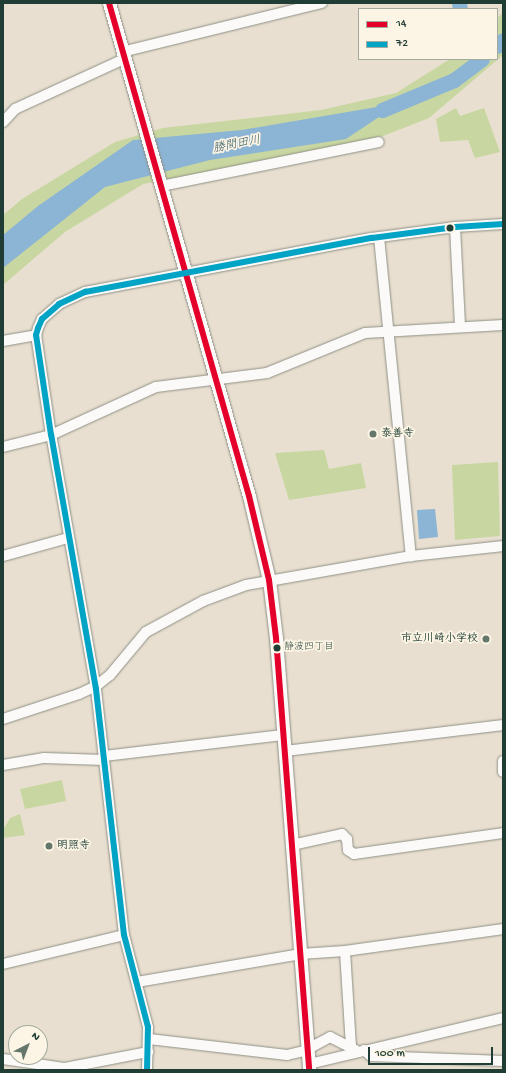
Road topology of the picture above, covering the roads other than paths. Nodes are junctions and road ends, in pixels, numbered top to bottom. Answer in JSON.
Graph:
{"nodes":[{"id":1,"x":109,"y":3,"type":"edge"},
{"id":2,"x":322,"y":3,"type":"edge"},
{"id":3,"x":123,"y":56,"type":"junction"},
{"id":4,"x":3,"y":122,"type":"edge"},
{"id":5,"x":379,"y":142,"type":"dead end"},
{"id":6,"x":161,"y":186,"type":"junction"},
{"id":7,"x":503,"y":224,"type":"edge"},
{"id":8,"x":455,"y":227,"type":"junction"},
{"id":9,"x":379,"y":237,"type":"junction"},
{"id":10,"x":184,"y":272,"type":"junction"},
{"id":11,"x":503,"y":325,"type":"edge"},
{"id":12,"x":460,"y":326,"type":"junction"},
{"id":13,"x":387,"y":330,"type":"junction"},
{"id":14,"x":36,"y":336,"type":"junction"},
{"id":15,"x":3,"y":341,"type":"edge"},
{"id":16,"x":214,"y":379,"type":"junction"},
{"id":17,"x":51,"y":435,"type":"junction"},
{"id":18,"x":3,"y":447,"type":"edge"},
{"id":19,"x":68,"y":538,"type":"junction"},
{"id":20,"x":503,"y":546,"type":"edge"},
{"id":21,"x":3,"y":556,"type":"edge"},
{"id":22,"x":411,"y":556,"type":"junction"},
{"id":23,"x":269,"y":580,"type":"junction"},
{"id":24,"x":96,"y":686,"type":"junction"},
{"id":25,"x":3,"y":719,"type":"edge"},
{"id":26,"x":503,"y":725,"type":"edge"},
{"id":27,"x":283,"y":735,"type":"junction"},
{"id":28,"x":285,"y":751,"type":"junction"},
{"id":29,"x":104,"y":758,"type":"junction"},
{"id":30,"x":503,"y":761,"type":"edge"},
{"id":31,"x":3,"y":764,"type":"edge"},
{"id":32,"x":503,"y":772,"type":"edge"},
{"id":33,"x":503,"y":833,"type":"edge"},
{"id":34,"x":292,"y":845,"type":"junction"},
{"id":35,"x":503,"y":929,"type":"edge"},
{"id":36,"x":124,"y":935,"type":"junction"},
{"id":37,"x":345,"y":952,"type":"junction"},
{"id":38,"x":300,"y":954,"type":"junction"},
{"id":39,"x":3,"y":964,"type":"edge"},
{"id":40,"x":137,"y":982,"type":"junction"},
{"id":41,"x":503,"y":1018,"type":"edge"},
{"id":42,"x":149,"y":1039,"type":"junction"},
{"id":43,"x":307,"y":1049,"type":"junction"},
{"id":44,"x":357,"y":1049,"type":"junction"},
{"id":45,"x":148,"y":1052,"type":"junction"},
{"id":46,"x":3,"y":1059,"type":"edge"},
{"id":47,"x":503,"y":1061,"type":"edge"},
{"id":48,"x":309,"y":1067,"type":"edge"},
{"id":49,"x":147,"y":1070,"type":"edge"}],
"edges":[{"from":1,"to":3,"type":"main road"},
{"from":2,"to":3,"type":"street"},
{"from":3,"to":4,"type":"street"},
{"from":3,"to":6,"type":"main road"},
{"from":5,"to":6,"type":"street"},
{"from":6,"to":10,"type":"main road"},
{"from":7,"to":8,"type":"street"},
{"from":8,"to":9,"type":"street"},
{"from":8,"to":12,"type":"street"},
{"from":9,"to":10,"type":"street"},
{"from":9,"to":13,"type":"street"},
{"from":10,"to":14,"type":"street"},
{"from":10,"to":16,"type":"main road"},
{"from":11,"to":12,"type":"street"},
{"from":12,"to":13,"type":"street"},
{"from":13,"to":16,"type":"street"},
{"from":13,"to":22,"type":"street"},
{"from":14,"to":15,"type":"street"},
{"from":14,"to":17,"type":"street"},
{"from":16,"to":17,"type":"street"},
{"from":16,"to":23,"type":"main road"},
{"from":17,"to":18,"type":"street"},
{"from":17,"to":19,"type":"street"},
{"from":19,"to":21,"type":"street"},
{"from":19,"to":24,"type":"street"},
{"from":20,"to":22,"type":"street"},
{"from":22,"to":23,"type":"street"},
{"from":23,"to":24,"type":"street"},
{"from":23,"to":27,"type":"main road"},
{"from":24,"to":25,"type":"street"},
{"from":24,"to":29,"type":"street"},
{"from":26,"to":28,"type":"street"},
{"from":27,"to":28,"type":"main road"},
{"from":27,"to":29,"type":"street"},
{"from":28,"to":34,"type":"main road"},
{"from":29,"to":31,"type":"street"},
{"from":29,"to":36,"type":"street"},
{"from":30,"to":32,"type":"street"},
{"from":33,"to":34,"type":"street"},
{"from":34,"to":38,"type":"main road"},
{"from":35,"to":37,"type":"street"},
{"from":36,"to":39,"type":"street"},
{"from":36,"to":40,"type":"street"},
{"from":37,"to":38,"type":"street"},
{"from":37,"to":44,"type":"street"},
{"from":38,"to":40,"type":"street"},
{"from":38,"to":43,"type":"main road"},
{"from":40,"to":42,"type":"street"},
{"from":41,"to":44,"type":"street"},
{"from":42,"to":43,"type":"street"},
{"from":42,"to":45,"type":"street"},
{"from":43,"to":44,"type":"street"},
{"from":43,"to":48,"type":"main road"},
{"from":44,"to":47,"type":"street"},
{"from":44,"to":48,"type":"street"},
{"from":45,"to":46,"type":"street"},
{"from":45,"to":49,"type":"street"}]}
